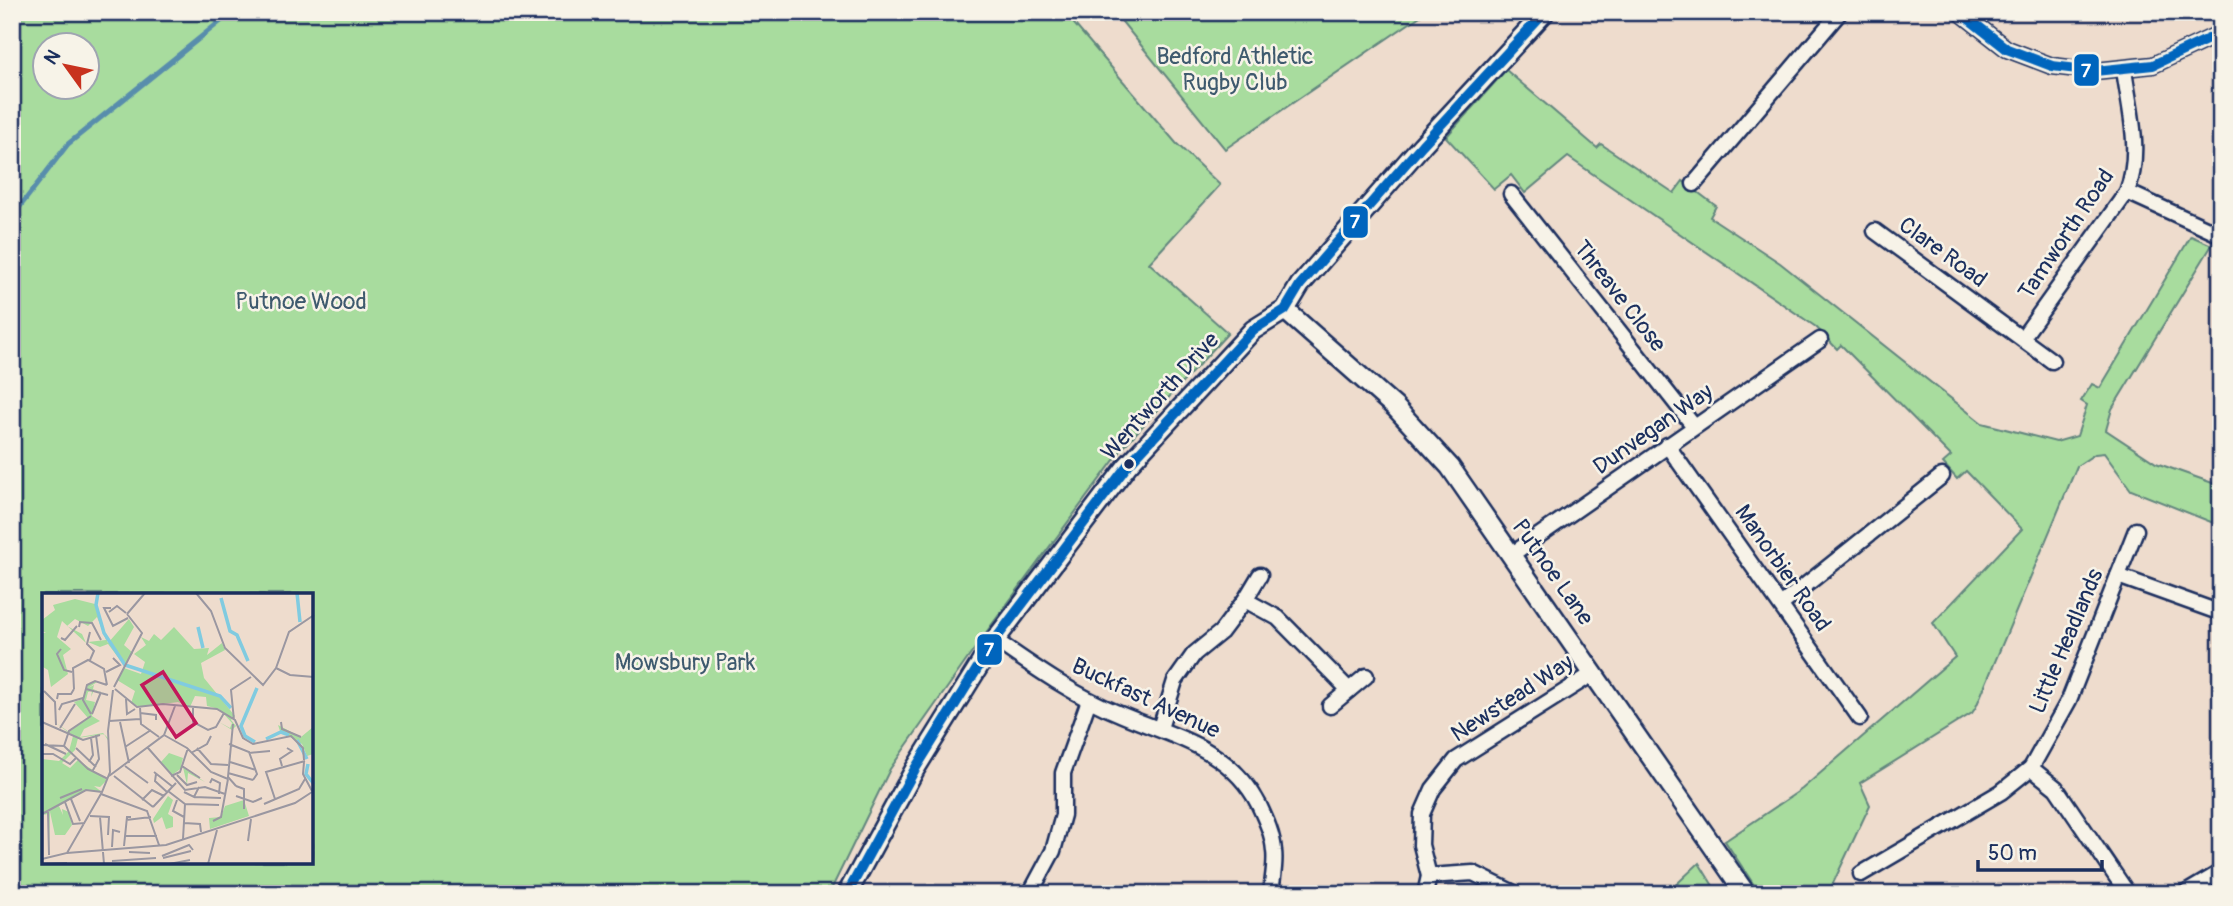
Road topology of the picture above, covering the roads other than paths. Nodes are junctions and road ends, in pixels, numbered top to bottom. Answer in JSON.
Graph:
{"nodes":[{"id":1,"x":1545,"y":12,"type":"edge"},
{"id":2,"x":1839,"y":12,"type":"edge"},
{"id":3,"x":1960,"y":12,"type":"edge"},
{"id":4,"x":2221,"y":33,"type":"edge"},
{"id":5,"x":2124,"y":70,"type":"junction"},
{"id":6,"x":1694,"y":184,"type":"dead end"},
{"id":7,"x":2127,"y":192,"type":"junction"},
{"id":8,"x":1511,"y":194,"type":"dead end"},
{"id":9,"x":1875,"y":231,"type":"dead end"},
{"id":10,"x":2221,"y":235,"type":"edge"},
{"id":11,"x":1285,"y":310,"type":"junction"},
{"id":12,"x":2023,"y":337,"type":"junction"},
{"id":13,"x":1819,"y":340,"type":"dead end"},
{"id":14,"x":2052,"y":360,"type":"dead end"},
{"id":15,"x":1693,"y":425,"type":"junction"},
{"id":16,"x":1667,"y":445,"type":"junction"},
{"id":17,"x":1942,"y":476,"type":"dead end"},
{"id":18,"x":2136,"y":530,"type":"dead end"},
{"id":19,"x":1511,"y":555,"type":"junction"},
{"id":20,"x":1260,"y":575,"type":"dead end"},
{"id":21,"x":2118,"y":576,"type":"junction"},
{"id":22,"x":1245,"y":600,"type":"junction"},
{"id":23,"x":1782,"y":604,"type":"junction"},
{"id":24,"x":2221,"y":613,"type":"edge"},
{"id":25,"x":995,"y":640,"type":"junction"},
{"id":26,"x":1594,"y":673,"type":"junction"},
{"id":27,"x":1366,"y":676,"type":"dead end"},
{"id":28,"x":1349,"y":690,"type":"junction"},
{"id":29,"x":1089,"y":700,"type":"junction"},
{"id":30,"x":1330,"y":706,"type":"dead end"},
{"id":31,"x":1860,"y":718,"type":"dead end"},
{"id":32,"x":1160,"y":728,"type":"junction"},
{"id":33,"x":2031,"y":768,"type":"junction"},
{"id":34,"x":2221,"y":872,"type":"edge"},
{"id":35,"x":1861,"y":874,"type":"dead end"},
{"id":36,"x":1429,"y":876,"type":"junction"},
{"id":37,"x":1032,"y":890,"type":"dead end"},
{"id":38,"x":847,"y":894,"type":"edge"},
{"id":39,"x":1271,"y":894,"type":"edge"},
{"id":40,"x":1425,"y":894,"type":"edge"},
{"id":41,"x":1516,"y":894,"type":"edge"},
{"id":42,"x":1746,"y":894,"type":"edge"},
{"id":43,"x":2128,"y":894,"type":"edge"},
{"id":44,"x":2184,"y":894,"type":"edge"}],
"edges":[{"from":1,"to":11,"type":"street","name":"Wentworth Drive"},
{"from":2,"to":6,"type":"street"},
{"from":3,"to":5,"type":"street"},
{"from":4,"to":5,"type":"street"},
{"from":5,"to":7,"type":"street","name":"Tamworth Road"},
{"from":7,"to":10,"type":"street"},
{"from":7,"to":12,"type":"street","name":"Tamworth Road"},
{"from":8,"to":15,"type":"street","name":"Threave Close"},
{"from":9,"to":12,"type":"street","name":"Clare Road"},
{"from":11,"to":19,"type":"street","name":"Putnoe Lane"},
{"from":11,"to":25,"type":"street","name":"Wentworth Drive"},
{"from":12,"to":14,"type":"street","name":"Clare Road"},
{"from":13,"to":15,"type":"street","name":"Dunvegan Way"},
{"from":15,"to":16,"type":"street","name":"Dunvegan Way"},
{"from":16,"to":19,"type":"street","name":"Dunvegan Way"},
{"from":16,"to":23,"type":"street","name":"Manorbier Road"},
{"from":17,"to":23,"type":"street"},
{"from":18,"to":21,"type":"street","name":"Little Headlands"},
{"from":19,"to":26,"type":"street","name":"Putnoe Lane"},
{"from":20,"to":22,"type":"street"},
{"from":21,"to":24,"type":"street"},
{"from":21,"to":33,"type":"street","name":"Little Headlands"},
{"from":22,"to":28,"type":"street"},
{"from":22,"to":32,"type":"street"},
{"from":23,"to":31,"type":"street","name":"Manorbier Road"},
{"from":25,"to":29,"type":"street","name":"Buckfast Avenue"},
{"from":25,"to":38,"type":"street","name":"Wentworth Drive"},
{"from":26,"to":36,"type":"street","name":"Newstead Way"},
{"from":26,"to":42,"type":"street","name":"Putnoe Lane"},
{"from":27,"to":28,"type":"street"},
{"from":28,"to":30,"type":"street"},
{"from":29,"to":32,"type":"street","name":"Buckfast Avenue"},
{"from":29,"to":37,"type":"street"},
{"from":32,"to":39,"type":"street","name":"Buckfast Avenue"},
{"from":33,"to":35,"type":"street","name":"Little Headlands"},
{"from":33,"to":43,"type":"street"},
{"from":34,"to":44,"type":"street"},
{"from":36,"to":40,"type":"street","name":"Newstead Way"},
{"from":36,"to":41,"type":"street"}]}
